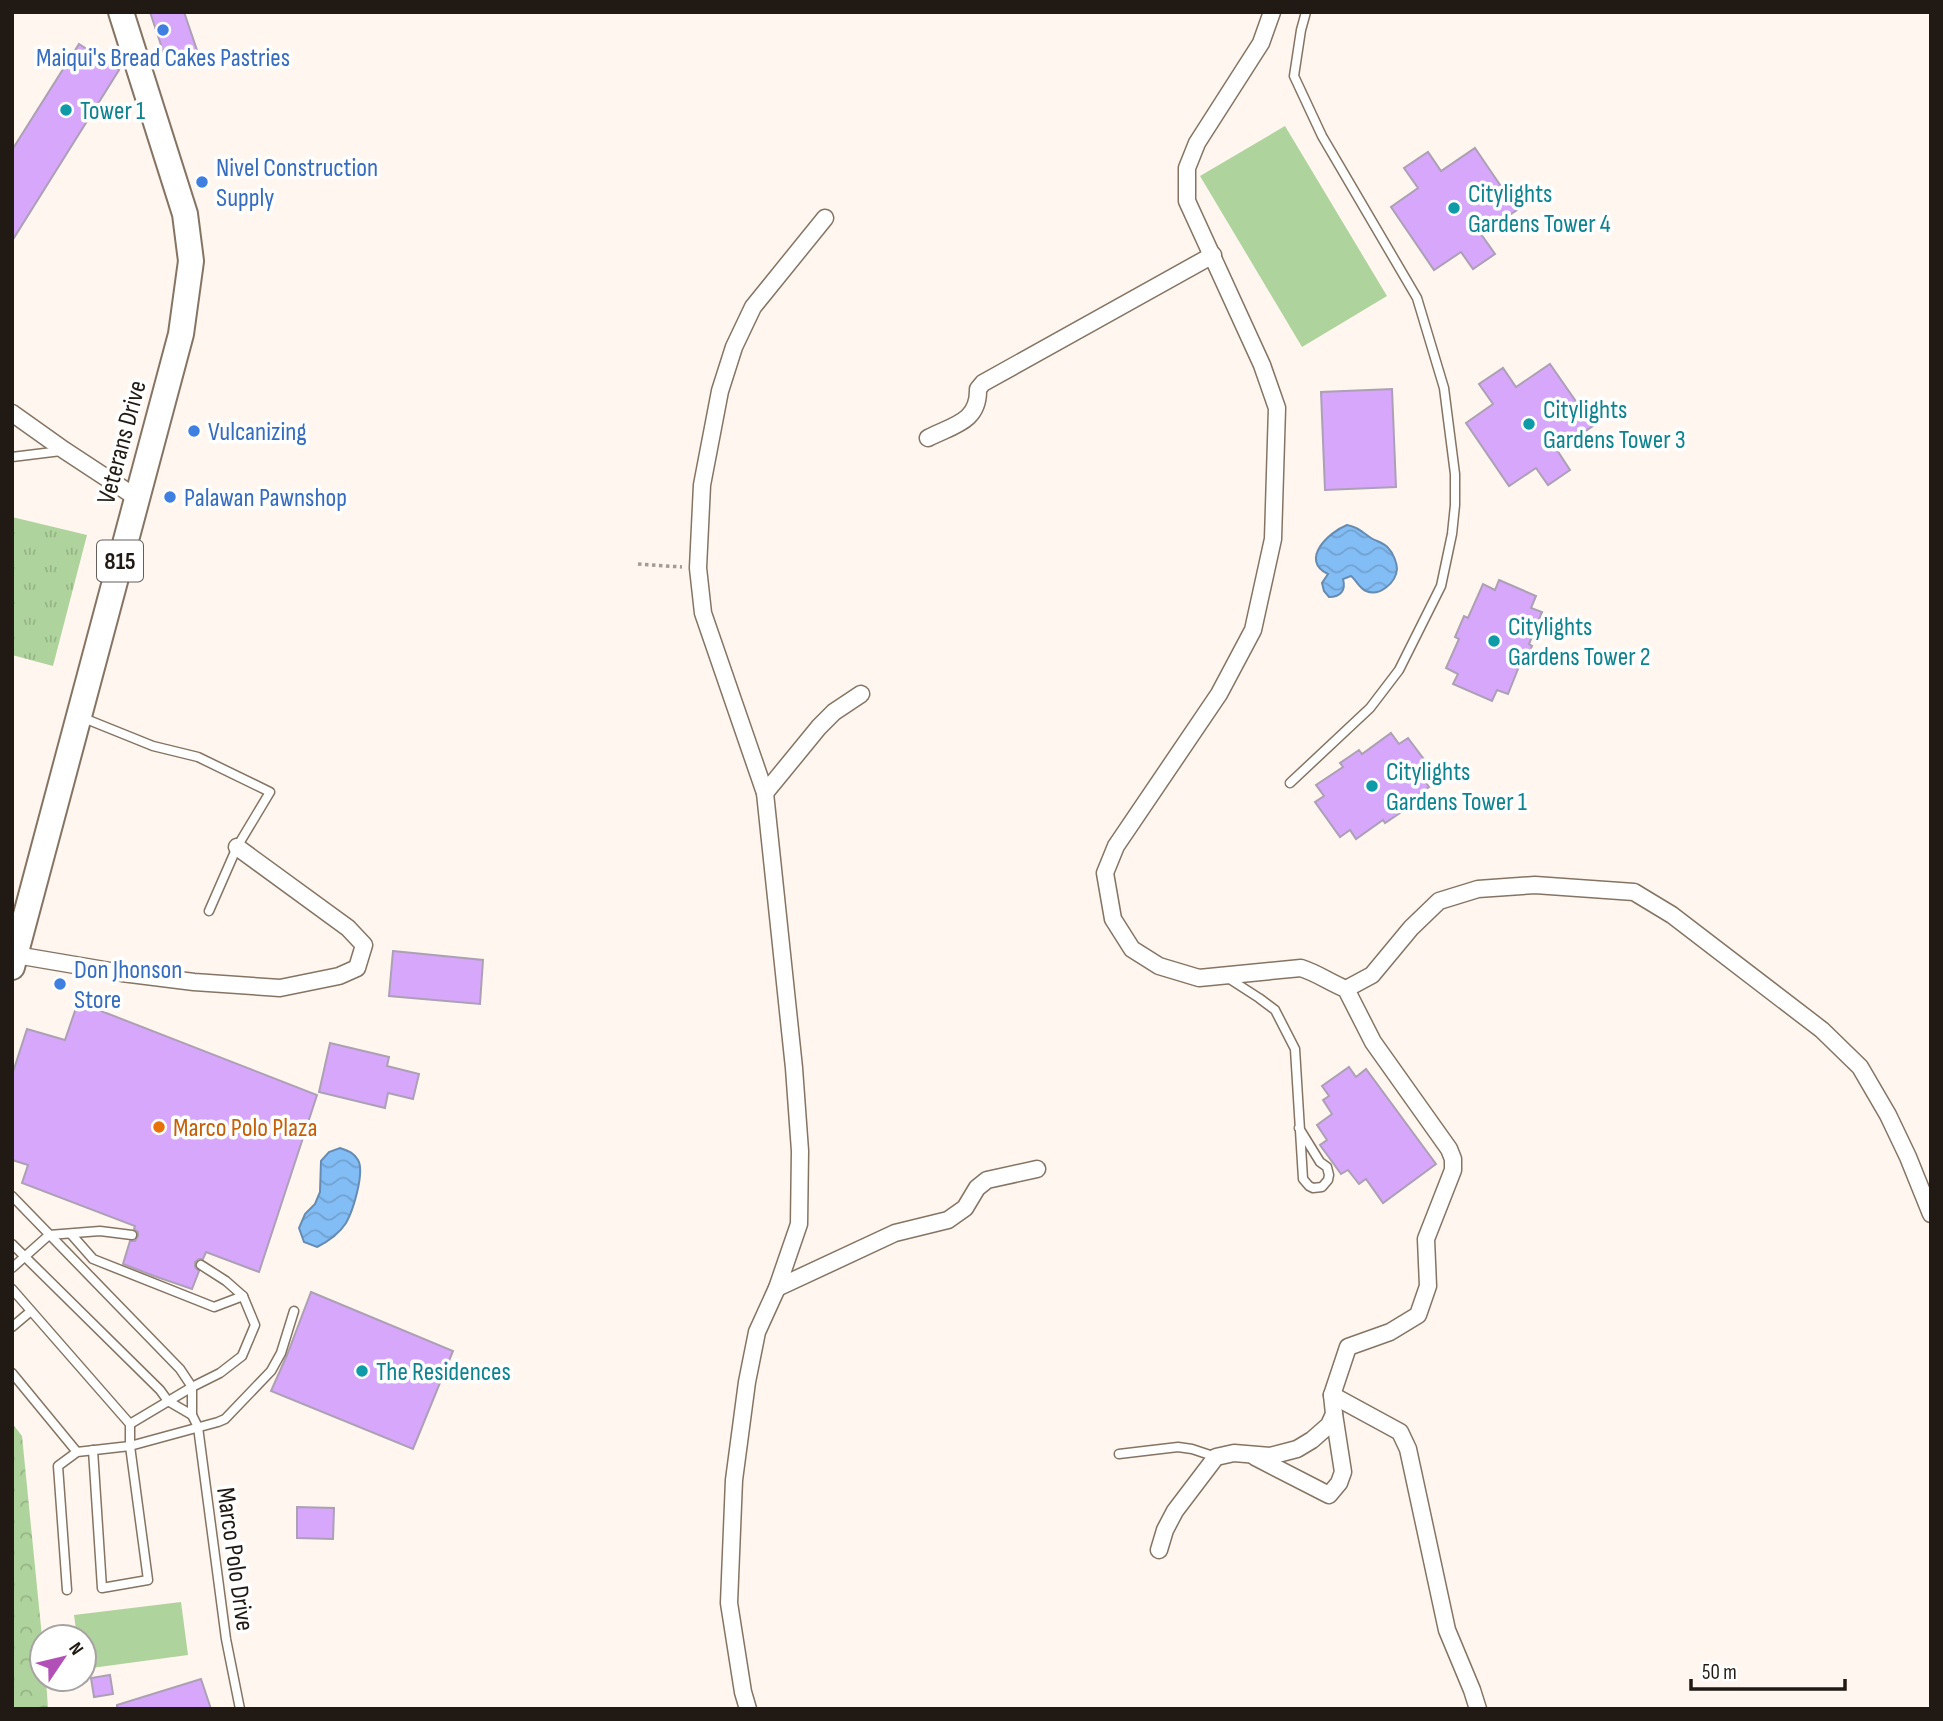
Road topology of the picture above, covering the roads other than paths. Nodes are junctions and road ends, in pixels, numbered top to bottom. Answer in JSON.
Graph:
{"nodes":[{"id":1,"x":121,"y":12,"type":"edge"},
{"id":2,"x":1272,"y":12,"type":"edge"},
{"id":3,"x":1306,"y":12,"type":"edge"},
{"id":4,"x":825,"y":218,"type":"dead end"},
{"id":5,"x":1213,"y":255,"type":"junction"},
{"id":6,"x":12,"y":413,"type":"edge"},
{"id":7,"x":928,"y":438,"type":"dead end"},
{"id":8,"x":64,"y":450,"type":"junction"},
{"id":9,"x":12,"y":457,"type":"edge"},
{"id":10,"x":137,"y":498,"type":"junction"},
{"id":11,"x":861,"y":694,"type":"dead end"},
{"id":12,"x":78,"y":716,"type":"junction"},
{"id":13,"x":1290,"y":783,"type":"dead end"},
{"id":14,"x":765,"y":793,"type":"junction"},
{"id":15,"x":237,"y":847,"type":"junction"},
{"id":16,"x":209,"y":911,"type":"dead end"},
{"id":17,"x":14,"y":961,"type":"edge"},
{"id":18,"x":1223,"y":974,"type":"junction"},
{"id":19,"x":1346,"y":989,"type":"junction"},
{"id":20,"x":1299,"y":1128,"type":"junction"},
{"id":21,"x":1320,"y":1162,"type":"junction"},
{"id":22,"x":1037,"y":1168,"type":"dead end"},
{"id":23,"x":1303,"y":1171,"type":"junction"},
{"id":24,"x":12,"y":1196,"type":"edge"},
{"id":25,"x":1928,"y":1197,"type":"edge"},
{"id":26,"x":1931,"y":1214,"type":"edge"},
{"id":27,"x":71,"y":1234,"type":"junction"},
{"id":28,"x":49,"y":1235,"type":"junction"},
{"id":29,"x":132,"y":1235,"type":"dead end"},
{"id":30,"x":12,"y":1244,"type":"edge"},
{"id":31,"x":25,"y":1256,"type":"junction"},
{"id":32,"x":201,"y":1265,"type":"dead end"},
{"id":33,"x":12,"y":1268,"type":"edge"},
{"id":34,"x":777,"y":1287,"type":"junction"},
{"id":35,"x":12,"y":1289,"type":"edge"},
{"id":36,"x":243,"y":1296,"type":"junction"},
{"id":37,"x":31,"y":1311,"type":"junction"},
{"id":38,"x":294,"y":1311,"type":"dead end"},
{"id":39,"x":12,"y":1326,"type":"edge"},
{"id":40,"x":12,"y":1373,"type":"edge"},
{"id":41,"x":192,"y":1387,"type":"junction"},
{"id":42,"x":1332,"y":1395,"type":"junction"},
{"id":43,"x":168,"y":1401,"type":"junction"},
{"id":44,"x":1334,"y":1414,"type":"junction"},
{"id":45,"x":192,"y":1415,"type":"junction"},
{"id":46,"x":130,"y":1424,"type":"junction"},
{"id":47,"x":198,"y":1427,"type":"junction"},
{"id":48,"x":130,"y":1446,"type":"junction"},
{"id":49,"x":93,"y":1450,"type":"junction"},
{"id":50,"x":77,"y":1451,"type":"junction"},
{"id":51,"x":1119,"y":1454,"type":"dead end"},
{"id":52,"x":1250,"y":1454,"type":"junction"},
{"id":53,"x":1216,"y":1457,"type":"junction"},
{"id":54,"x":1159,"y":1550,"type":"dead end"},
{"id":55,"x":67,"y":1590,"type":"dead end"},
{"id":56,"x":240,"y":1709,"type":"edge"},
{"id":57,"x":748,"y":1709,"type":"edge"},
{"id":58,"x":1478,"y":1709,"type":"edge"}],
"edges":[{"from":1,"to":10,"type":"main road","name":"Veterans Drive","number":"815"},
{"from":2,"to":5,"type":"street"},
{"from":3,"to":13,"type":"lane"},
{"from":4,"to":14,"type":"street"},
{"from":5,"to":7,"type":"street"},
{"from":5,"to":18,"type":"street"},
{"from":6,"to":8,"type":"street"},
{"from":8,"to":9,"type":"lane"},
{"from":8,"to":10,"type":"street"},
{"from":10,"to":12,"type":"main road","name":"Veterans Drive","number":"815"},
{"from":11,"to":14,"type":"street"},
{"from":12,"to":15,"type":"lane"},
{"from":12,"to":17,"type":"main road","name":"Veterans Drive","number":"815"},
{"from":14,"to":34,"type":"street"},
{"from":15,"to":16,"type":"lane"},
{"from":15,"to":17,"type":"street"},
{"from":18,"to":19,"type":"street"},
{"from":18,"to":20,"type":"lane"},
{"from":19,"to":25,"type":"street"},
{"from":19,"to":42,"type":"street"},
{"from":20,"to":21,"type":"lane"},
{"from":20,"to":23,"type":"lane"},
{"from":21,"to":23,"type":"lane"},
{"from":21,"to":23,"type":"lane"},
{"from":22,"to":34,"type":"street"},
{"from":24,"to":28,"type":"lane"},
{"from":25,"to":26,"type":"street"},
{"from":27,"to":28,"type":"lane"},
{"from":27,"to":29,"type":"lane"},
{"from":27,"to":36,"type":"lane"},
{"from":28,"to":31,"type":"lane"},
{"from":28,"to":41,"type":"lane"},
{"from":30,"to":31,"type":"lane"},
{"from":31,"to":33,"type":"lane"},
{"from":31,"to":43,"type":"lane"},
{"from":32,"to":36,"type":"lane"},
{"from":34,"to":57,"type":"street"},
{"from":35,"to":37,"type":"lane"},
{"from":36,"to":41,"type":"lane"},
{"from":37,"to":39,"type":"lane"},
{"from":37,"to":46,"type":"lane"},
{"from":38,"to":47,"type":"lane"},
{"from":40,"to":50,"type":"lane"},
{"from":41,"to":43,"type":"lane"},
{"from":41,"to":45,"type":"lane","name":"Marco Polo Drive"},
{"from":42,"to":44,"type":"street"},
{"from":42,"to":58,"type":"street"},
{"from":43,"to":45,"type":"lane"},
{"from":43,"to":46,"type":"lane"},
{"from":44,"to":52,"type":"street"},
{"from":44,"to":52,"type":"street"},
{"from":45,"to":47,"type":"lane","name":"Marco Polo Drive"},
{"from":46,"to":48,"type":"lane"},
{"from":47,"to":48,"type":"lane"},
{"from":47,"to":56,"type":"lane","name":"Marco Polo Drive"},
{"from":48,"to":49,"type":"lane"},
{"from":48,"to":49,"type":"lane"},
{"from":49,"to":50,"type":"lane"},
{"from":50,"to":55,"type":"lane"},
{"from":51,"to":53,"type":"lane"},
{"from":52,"to":53,"type":"street"},
{"from":53,"to":54,"type":"street"}]}
